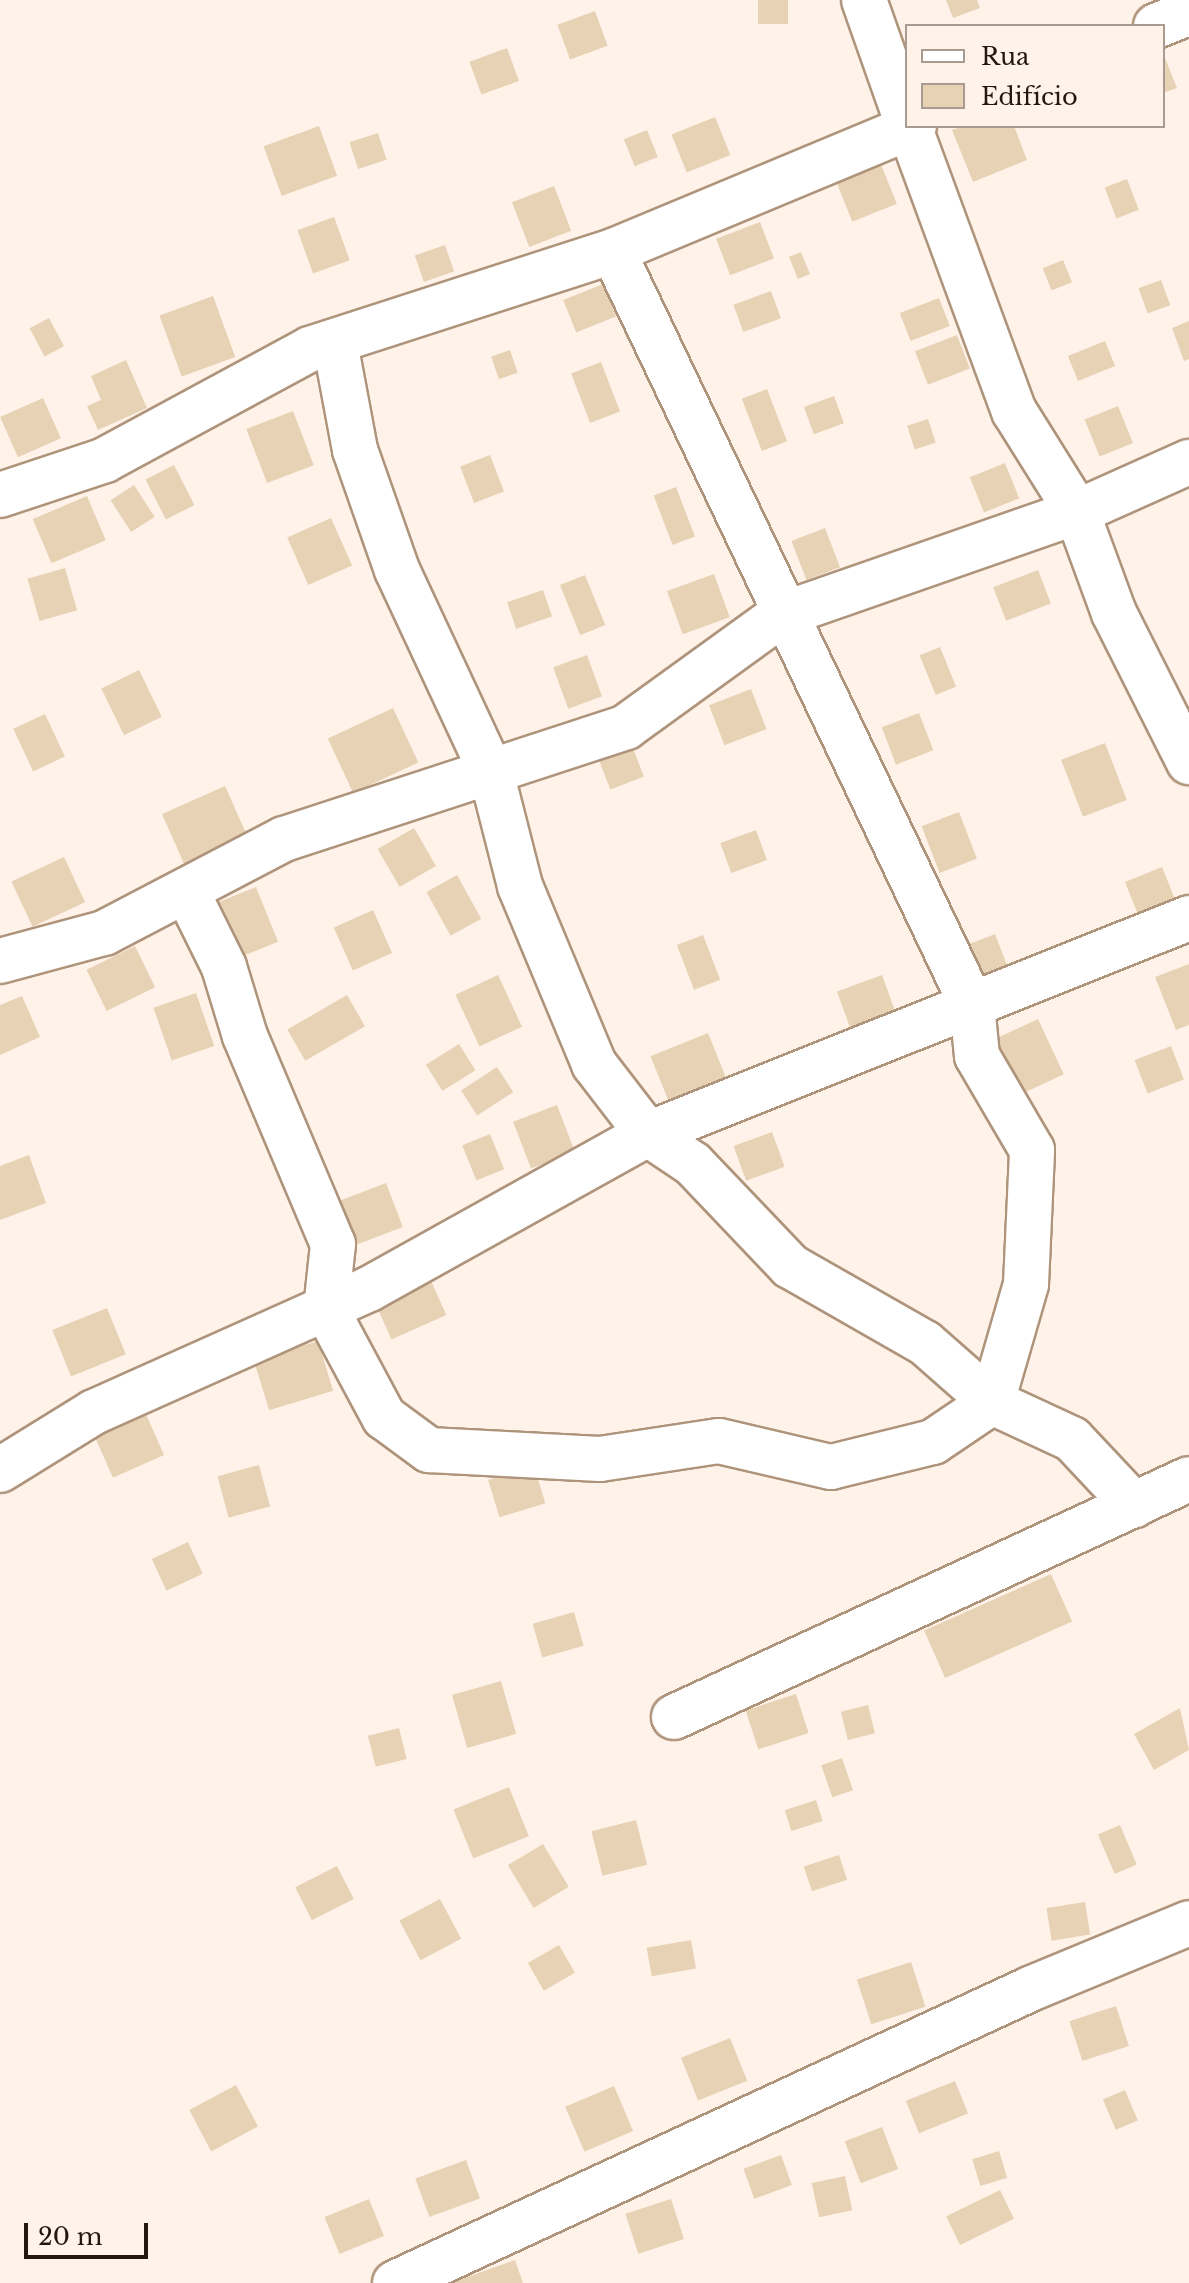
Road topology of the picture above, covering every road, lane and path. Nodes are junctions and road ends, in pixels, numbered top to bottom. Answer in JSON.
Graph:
{"nodes":[{"id":1,"x":864,"y":0,"type":"edge"},
{"id":2,"x":905,"y":111,"type":"edge"},
{"id":3,"x":905,"y":127,"type":"edge"},
{"id":4,"x":911,"y":128,"type":"edge"},
{"id":5,"x":613,"y":251,"type":"junction"},
{"id":6,"x":335,"y":343,"type":"junction"},
{"id":7,"x":1189,"y":462,"type":"edge"},
{"id":8,"x":0,"y":495,"type":"edge"},
{"id":9,"x":1077,"y":512,"type":"junction"},
{"id":10,"x":781,"y":615,"type":"junction"},
{"id":11,"x":1189,"y":762,"type":"edge"},
{"id":12,"x":491,"y":772,"type":"junction"},
{"id":13,"x":188,"y":894,"type":"junction"},
{"id":14,"x":1189,"y":918,"type":"edge"},
{"id":15,"x":0,"y":961,"type":"edge"},
{"id":16,"x":972,"y":1005,"type":"junction"},
{"id":17,"x":648,"y":1134,"type":"junction"},
{"id":18,"x":326,"y":1309,"type":"junction"},
{"id":19,"x":992,"y":1402,"type":"junction"},
{"id":20,"x":0,"y":1470,"type":"edge"},
{"id":21,"x":1189,"y":1479,"type":"edge"},
{"id":22,"x":1134,"y":1505,"type":"junction"},
{"id":23,"x":674,"y":1717,"type":"dead end"},
{"id":24,"x":1189,"y":1923,"type":"edge"},
{"id":25,"x":395,"y":2283,"type":"edge"}],
"edges":[{"from":1,"to":2,"type":"street"},
{"from":3,"to":5,"type":"street"},
{"from":4,"to":9,"type":"street"},
{"from":5,"to":6,"type":"street"},
{"from":5,"to":10,"type":"street"},
{"from":6,"to":8,"type":"street"},
{"from":6,"to":12,"type":"street"},
{"from":7,"to":9,"type":"street"},
{"from":9,"to":10,"type":"street"},
{"from":9,"to":11,"type":"street"},
{"from":10,"to":12,"type":"street"},
{"from":10,"to":16,"type":"street"},
{"from":12,"to":13,"type":"street"},
{"from":12,"to":17,"type":"street"},
{"from":13,"to":15,"type":"street"},
{"from":13,"to":18,"type":"street"},
{"from":14,"to":16,"type":"street"},
{"from":16,"to":17,"type":"street"},
{"from":16,"to":19,"type":"street"},
{"from":17,"to":18,"type":"street"},
{"from":17,"to":19,"type":"street"},
{"from":18,"to":19,"type":"street"},
{"from":18,"to":20,"type":"street"},
{"from":19,"to":22,"type":"street"},
{"from":21,"to":22,"type":"street"},
{"from":22,"to":23,"type":"street"},
{"from":24,"to":25,"type":"street"}]}
